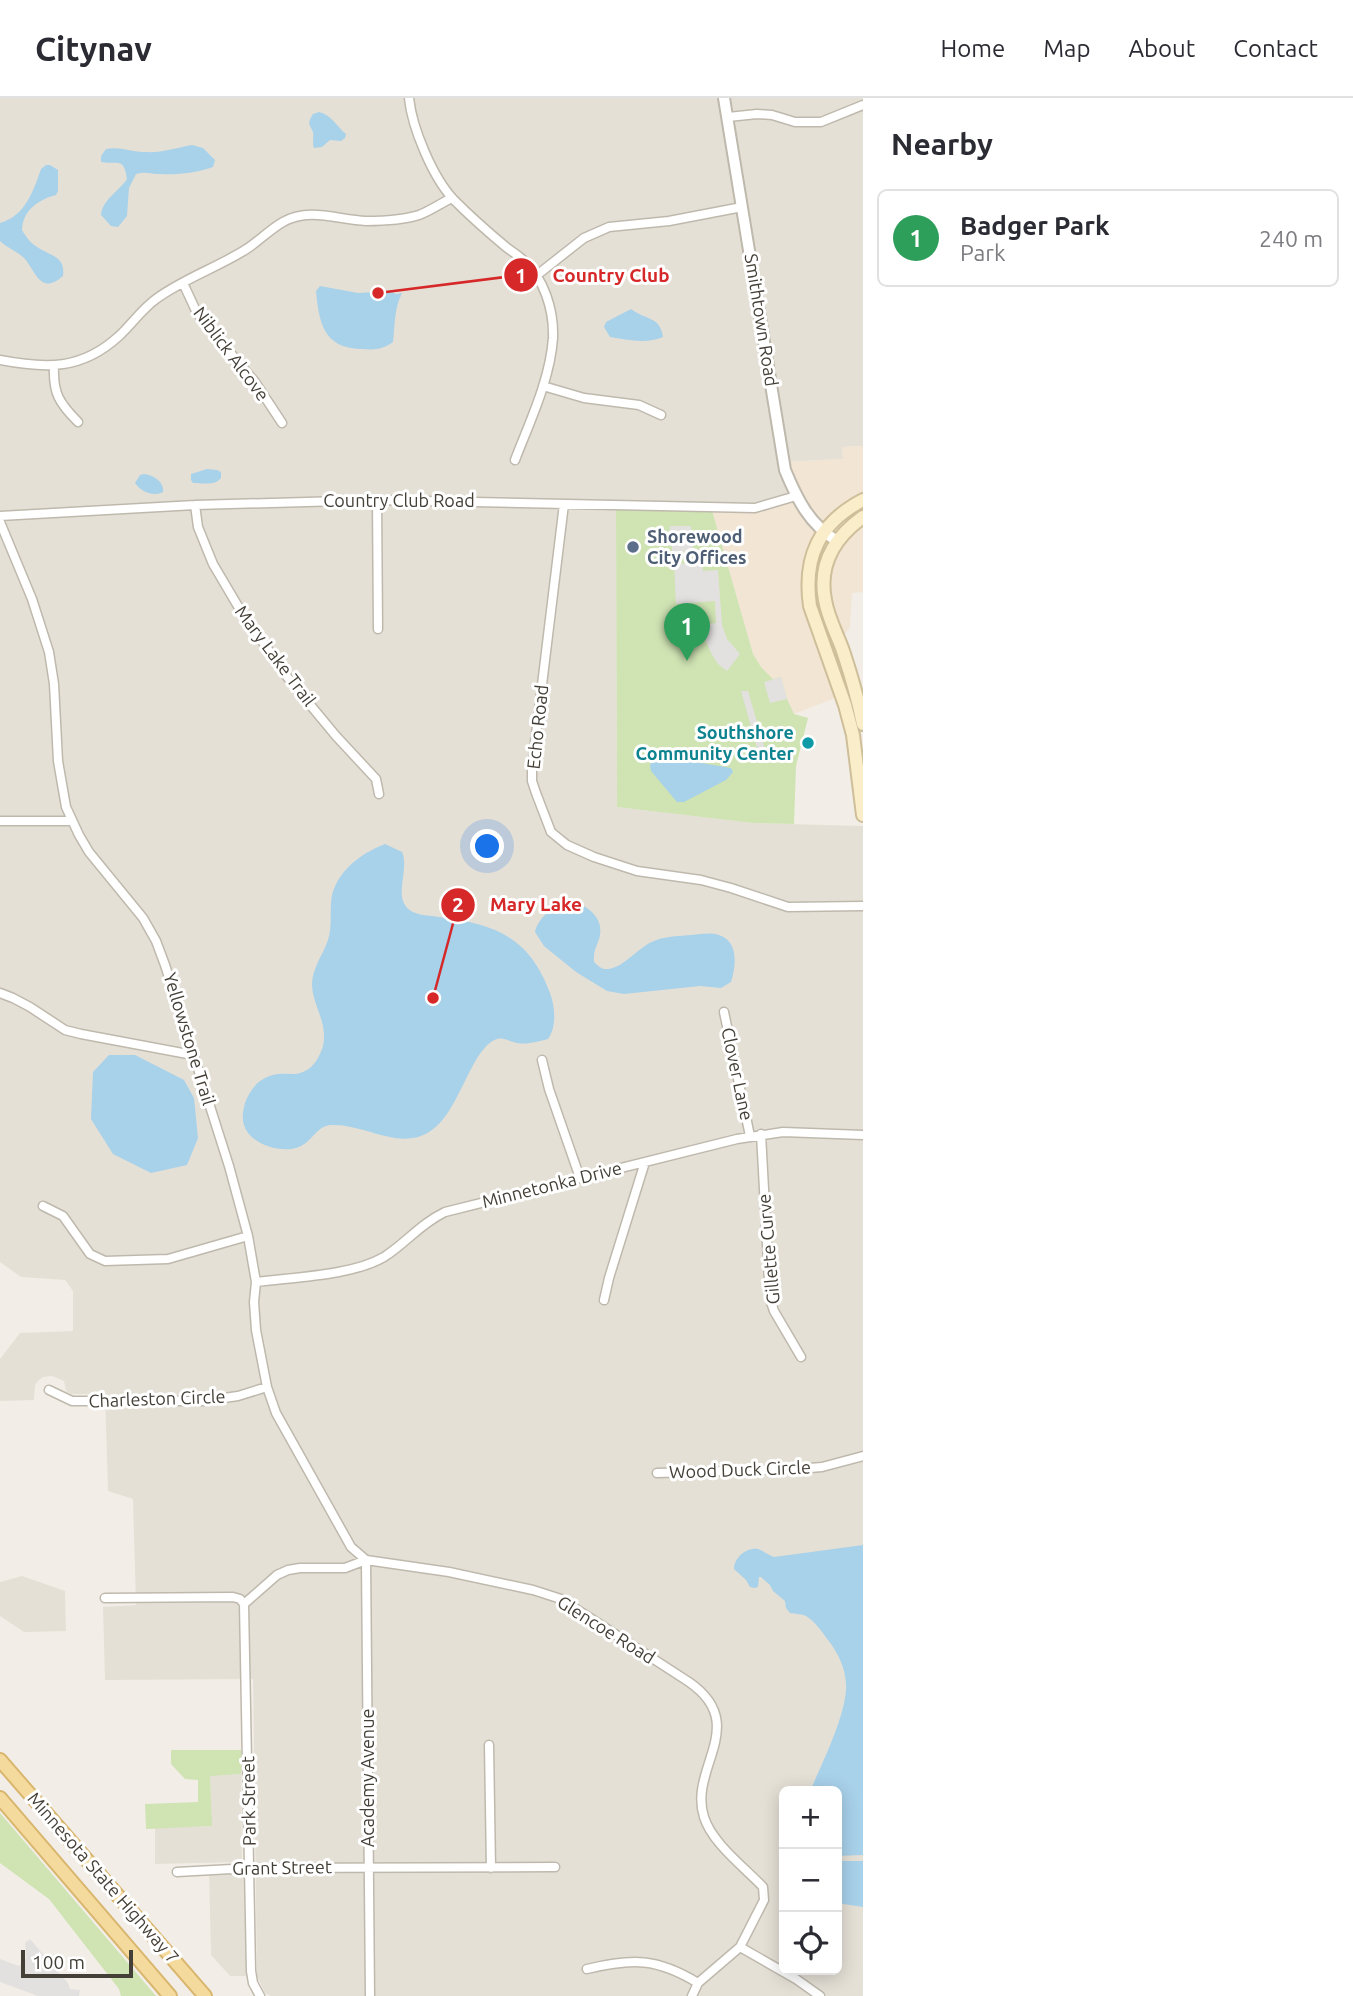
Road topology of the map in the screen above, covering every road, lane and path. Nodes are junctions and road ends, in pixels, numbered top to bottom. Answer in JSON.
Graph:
{"nodes":[{"id":1,"x":409,"y":98,"type":"edge"},
{"id":2,"x":724,"y":98,"type":"edge"},
{"id":3,"x":863,"y":105,"type":"edge"},
{"id":4,"x":728,"y":117,"type":"junction"},
{"id":5,"x":452,"y":198,"type":"junction"},
{"id":6,"x":742,"y":207,"type":"junction"},
{"id":7,"x":537,"y":275,"type":"junction"},
{"id":8,"x":183,"y":283,"type":"junction"},
{"id":9,"x":0,"y":360,"type":"edge"},
{"id":10,"x":54,"y":367,"type":"junction"},
{"id":11,"x":543,"y":386,"type":"junction"},
{"id":12,"x":661,"y":415,"type":"dead end"},
{"id":13,"x":78,"y":422,"type":"dead end"},
{"id":14,"x":282,"y":423,"type":"dead end"},
{"id":15,"x":515,"y":460,"type":"dead end"},
{"id":16,"x":796,"y":496,"type":"junction"},
{"id":17,"x":377,"y":500,"type":"junction"},
{"id":18,"x":863,"y":500,"type":"edge"},
{"id":19,"x":564,"y":504,"type":"junction"},
{"id":20,"x":195,"y":505,"type":"junction"},
{"id":21,"x":0,"y":516,"type":"edge"},
{"id":22,"x":863,"y":517,"type":"edge"},
{"id":23,"x":0,"y":523,"type":"edge"},
{"id":24,"x":822,"y":532,"type":"junction"},
{"id":25,"x":837,"y":541,"type":"junction"},
{"id":26,"x":378,"y":629,"type":"dead end"},
{"id":27,"x":863,"y":724,"type":"edge"},
{"id":28,"x":379,"y":794,"type":"dead end"},
{"id":29,"x":863,"y":815,"type":"edge"},
{"id":30,"x":0,"y":821,"type":"edge"},
{"id":31,"x":72,"y":821,"type":"junction"},
{"id":32,"x":863,"y":906,"type":"edge"},
{"id":33,"x":0,"y":993,"type":"edge"},
{"id":34,"x":723,"y":1012,"type":"dead end"},
{"id":35,"x":193,"y":1055,"type":"junction"},
{"id":36,"x":542,"y":1060,"type":"dead end"},
{"id":37,"x":761,"y":1134,"type":"junction"},
{"id":38,"x":863,"y":1135,"type":"edge"},
{"id":39,"x":750,"y":1136,"type":"junction"},
{"id":40,"x":645,"y":1162,"type":"junction"},
{"id":41,"x":580,"y":1178,"type":"junction"},
{"id":42,"x":43,"y":1206,"type":"dead end"},
{"id":43,"x":248,"y":1236,"type":"junction"},
{"id":44,"x":256,"y":1282,"type":"junction"},
{"id":45,"x":604,"y":1300,"type":"dead end"},
{"id":46,"x":801,"y":1357,"type":"dead end"},
{"id":47,"x":267,"y":1387,"type":"junction"},
{"id":48,"x":49,"y":1390,"type":"dead end"},
{"id":49,"x":863,"y":1457,"type":"edge"},
{"id":50,"x":657,"y":1473,"type":"dead end"},
{"id":51,"x":366,"y":1560,"type":"junction"},
{"id":52,"x":105,"y":1598,"type":"dead end"},
{"id":53,"x":244,"y":1604,"type":"junction"},
{"id":54,"x":489,"y":1745,"type":"dead end"},
{"id":55,"x":0,"y":1760,"type":"edge"},
{"id":56,"x":0,"y":1798,"type":"edge"},
{"id":57,"x":369,"y":1867,"type":"junction"},
{"id":58,"x":555,"y":1867,"type":"dead end"},
{"id":59,"x":250,"y":1868,"type":"junction"},
{"id":60,"x":491,"y":1868,"type":"junction"},
{"id":61,"x":177,"y":1872,"type":"dead end"},
{"id":62,"x":740,"y":1947,"type":"junction"},
{"id":63,"x":587,"y":1969,"type":"dead end"},
{"id":64,"x":698,"y":1983,"type":"junction"},
{"id":65,"x":170,"y":1996,"type":"edge"},
{"id":66,"x":205,"y":1996,"type":"edge"},
{"id":67,"x":260,"y":1996,"type":"edge"},
{"id":68,"x":370,"y":1996,"type":"edge"},
{"id":69,"x":692,"y":1996,"type":"edge"},
{"id":70,"x":820,"y":1996,"type":"edge"}],
"edges":[{"from":1,"to":5,"type":"street"},
{"from":2,"to":4,"type":"street","name":"Smithtown Road"},
{"from":3,"to":4,"type":"street"},
{"from":4,"to":6,"type":"street","name":"Smithtown Road"},
{"from":5,"to":7,"type":"street"},
{"from":5,"to":8,"type":"street"},
{"from":6,"to":7,"type":"street"},
{"from":6,"to":16,"type":"street","name":"Smithtown Road"},
{"from":7,"to":11,"type":"street"},
{"from":8,"to":10,"type":"street"},
{"from":8,"to":14,"type":"street","name":"Niblick Alcove"},
{"from":9,"to":10,"type":"street"},
{"from":10,"to":13,"type":"street"},
{"from":11,"to":12,"type":"street"},
{"from":11,"to":15,"type":"street"},
{"from":16,"to":19,"type":"street","name":"Country Club Road"},
{"from":16,"to":24,"type":"street","name":"Smithtown Road"},
{"from":17,"to":19,"type":"street","name":"Country Club Road"},
{"from":17,"to":20,"type":"street","name":"Country Club Road"},
{"from":17,"to":26,"type":"street"},
{"from":18,"to":24,"type":"main road"},
{"from":19,"to":32,"type":"street","name":"Echo Road"},
{"from":20,"to":21,"type":"street","name":"Country Club Road"},
{"from":20,"to":28,"type":"street","name":"Mary Lake Trail"},
{"from":22,"to":25,"type":"main road"},
{"from":23,"to":31,"type":"street","name":"Yellowstone Trail"},
{"from":24,"to":25,"type":"street","name":"Smithtown Road"},
{"from":24,"to":29,"type":"main road"},
{"from":25,"to":27,"type":"main road"},
{"from":30,"to":31,"type":"street"},
{"from":31,"to":35,"type":"street","name":"Yellowstone Trail"},
{"from":33,"to":35,"type":"street"},
{"from":34,"to":39,"type":"street","name":"Clover Lane"},
{"from":35,"to":43,"type":"street","name":"Yellowstone Trail"},
{"from":36,"to":41,"type":"street"},
{"from":37,"to":38,"type":"street","name":"Minnetonka Drive"},
{"from":37,"to":39,"type":"street","name":"Minnetonka Drive"},
{"from":37,"to":46,"type":"street","name":"Gillette Curve"},
{"from":39,"to":40,"type":"street","name":"Minnetonka Drive"},
{"from":40,"to":41,"type":"street","name":"Minnetonka Drive"},
{"from":40,"to":45,"type":"street"},
{"from":41,"to":44,"type":"street","name":"Minnetonka Drive"},
{"from":42,"to":43,"type":"street"},
{"from":43,"to":44,"type":"street","name":"Yellowstone Trail"},
{"from":44,"to":47,"type":"street","name":"Yellowstone Trail"},
{"from":47,"to":48,"type":"street","name":"Charleston Circle"},
{"from":47,"to":51,"type":"street","name":"Yellowstone Trail"},
{"from":49,"to":50,"type":"street","name":"Wood Duck Circle"},
{"from":51,"to":53,"type":"street","name":"Glencoe Road"},
{"from":51,"to":57,"type":"street","name":"Academy Avenue"},
{"from":51,"to":62,"type":"street","name":"Glencoe Road"},
{"from":52,"to":53,"type":"street"},
{"from":53,"to":59,"type":"street","name":"Park Street"},
{"from":54,"to":60,"type":"street"},
{"from":55,"to":66,"type":"main road","name":"Minnesota State Highway 7"},
{"from":56,"to":65,"type":"main road","name":"Minnesota State Highway 7"},
{"from":57,"to":59,"type":"street","name":"Grant Street"},
{"from":57,"to":60,"type":"street","name":"Grant Street"},
{"from":57,"to":68,"type":"street","name":"Academy Avenue"},
{"from":58,"to":60,"type":"street","name":"Grant Street"},
{"from":59,"to":61,"type":"street","name":"Grant Street"},
{"from":59,"to":67,"type":"street","name":"Park Street"},
{"from":62,"to":64,"type":"street"},
{"from":62,"to":70,"type":"street"},
{"from":63,"to":64,"type":"street"},
{"from":64,"to":69,"type":"street"}]}
